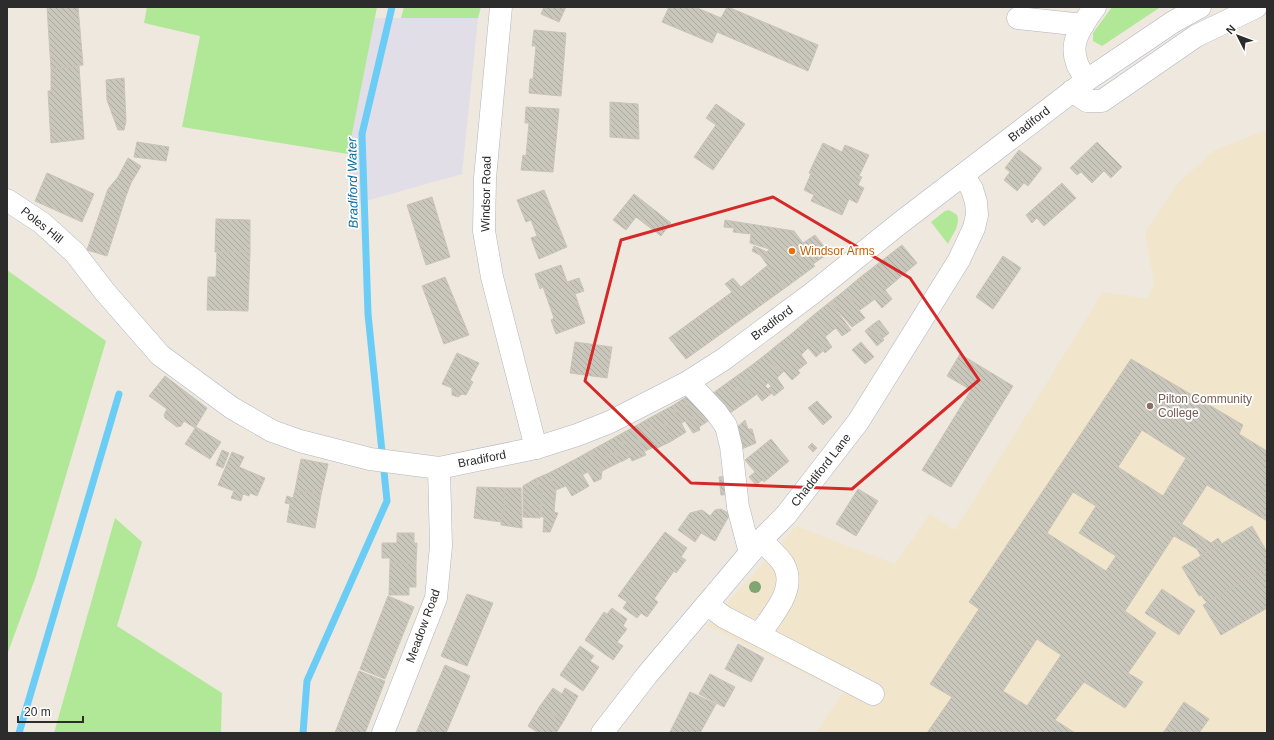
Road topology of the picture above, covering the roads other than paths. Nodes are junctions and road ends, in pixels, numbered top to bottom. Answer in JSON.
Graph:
{"nodes":[{"id":1,"x":501,"y":7,"type":"edge"},
{"id":2,"x":1095,"y":7,"type":"edge"},
{"id":3,"x":1200,"y":7,"type":"edge"},
{"id":4,"x":1256,"y":7,"type":"edge"},
{"id":5,"x":1018,"y":18,"type":"dead end"},
{"id":6,"x":1083,"y":24,"type":"junction"},
{"id":7,"x":1079,"y":85,"type":"junction"},
{"id":8,"x":963,"y":175,"type":"junction"},
{"id":9,"x":7,"y":200,"type":"edge"},
{"id":10,"x":688,"y":382,"type":"junction"},
{"id":11,"x":536,"y":448,"type":"junction"},
{"id":12,"x":370,"y":460,"type":"joint"},
{"id":13,"x":439,"y":468,"type":"junction"},
{"id":14,"x":755,"y":547,"type":"junction"},
{"id":15,"x":708,"y":605,"type":"junction"},
{"id":16,"x":759,"y":635,"type":"junction"},
{"id":17,"x":873,"y":694,"type":"dead end"},
{"id":18,"x":383,"y":733,"type":"edge"},
{"id":19,"x":602,"y":733,"type":"edge"}],
"edges":[{"from":1,"to":11,"type":"street","name":"Windsor Road"},
{"from":2,"to":6,"type":"street"},
{"from":3,"to":7,"type":"street","name":"Bradiford"},
{"from":4,"to":7,"type":"street"},
{"from":5,"to":6,"type":"street"},
{"from":6,"to":7,"type":"street"},
{"from":7,"to":8,"type":"street","name":"Bradiford"},
{"from":8,"to":10,"type":"street","name":"Bradiford"},
{"from":8,"to":14,"type":"street","name":"Chaddiford Lane"},
{"from":9,"to":12,"type":"street","name":"Poles Hill"},
{"from":10,"to":11,"type":"street","name":"Bradiford"},
{"from":10,"to":14,"type":"street"},
{"from":11,"to":13,"type":"street","name":"Bradiford"},
{"from":12,"to":13,"type":"street","name":"Bradiford"},
{"from":13,"to":18,"type":"street","name":"Meadow Road"},
{"from":14,"to":15,"type":"street","name":"Chaddiford Lane"},
{"from":14,"to":16,"type":"street"},
{"from":15,"to":16,"type":"street"},
{"from":15,"to":19,"type":"street","name":"Chaddiford Lane"},
{"from":16,"to":17,"type":"street"}]}
